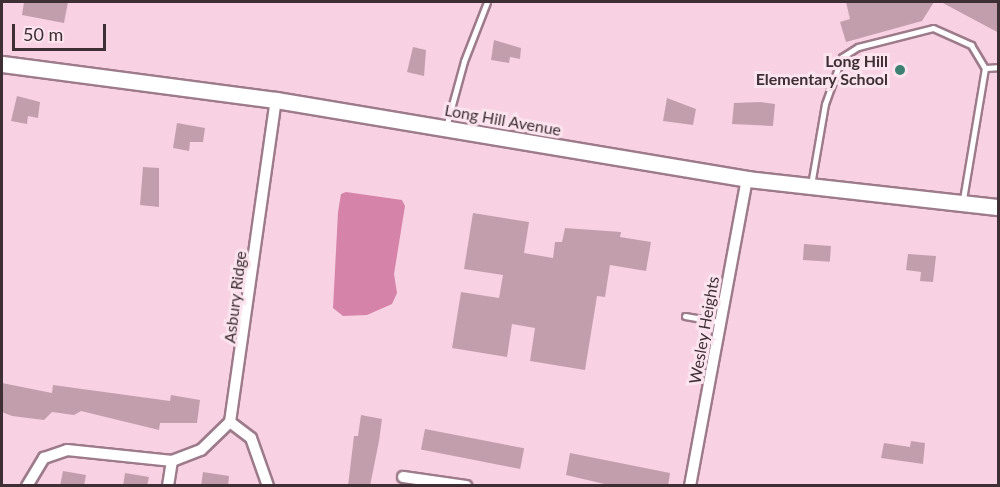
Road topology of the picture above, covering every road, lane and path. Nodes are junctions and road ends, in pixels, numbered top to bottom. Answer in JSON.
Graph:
{"nodes":[{"id":1,"x":487,"y":2,"type":"edge"},
{"id":2,"x":2,"y":64,"type":"edge"},
{"id":3,"x":999,"y":67,"type":"edge"},
{"id":4,"x":985,"y":68,"type":"junction"},
{"id":5,"x":276,"y":100,"type":"junction"},
{"id":6,"x":446,"y":129,"type":"junction"},
{"id":7,"x":747,"y":179,"type":"junction"},
{"id":8,"x":811,"y":187,"type":"junction"},
{"id":9,"x":962,"y":205,"type":"junction"},
{"id":10,"x":999,"y":207,"type":"edge"},
{"id":11,"x":685,"y":316,"type":"dead end"},
{"id":12,"x":720,"y":322,"type":"junction"},
{"id":13,"x":231,"y":422,"type":"junction"},
{"id":14,"x":172,"y":461,"type":"junction"},
{"id":15,"x":403,"y":477,"type":"dead end"},
{"id":16,"x":27,"y":486,"type":"edge"},
{"id":17,"x":168,"y":486,"type":"edge"},
{"id":18,"x":268,"y":486,"type":"edge"},
{"id":19,"x":466,"y":486,"type":"edge"},
{"id":20,"x":690,"y":486,"type":"edge"}],
"edges":[{"from":1,"to":6,"type":"lane"},
{"from":2,"to":5,"type":"street","name":"Long Hill Avenue"},
{"from":3,"to":4,"type":"lane"},
{"from":4,"to":8,"type":"lane"},
{"from":4,"to":9,"type":"lane"},
{"from":5,"to":6,"type":"street","name":"Long Hill Avenue"},
{"from":5,"to":13,"type":"street","name":"Asbury Ridge"},
{"from":6,"to":7,"type":"street","name":"Long Hill Avenue"},
{"from":7,"to":8,"type":"street","name":"Long Hill Avenue"},
{"from":7,"to":12,"type":"street","name":"Wesley Heights"},
{"from":8,"to":9,"type":"street","name":"Long Hill Avenue"},
{"from":9,"to":10,"type":"street","name":"Long Hill Avenue"},
{"from":11,"to":12,"type":"lane"},
{"from":12,"to":20,"type":"street","name":"Wesley Heights"},
{"from":13,"to":14,"type":"street"},
{"from":13,"to":18,"type":"street"},
{"from":14,"to":16,"type":"street"},
{"from":14,"to":17,"type":"street"},
{"from":15,"to":19,"type":"street"}]}
